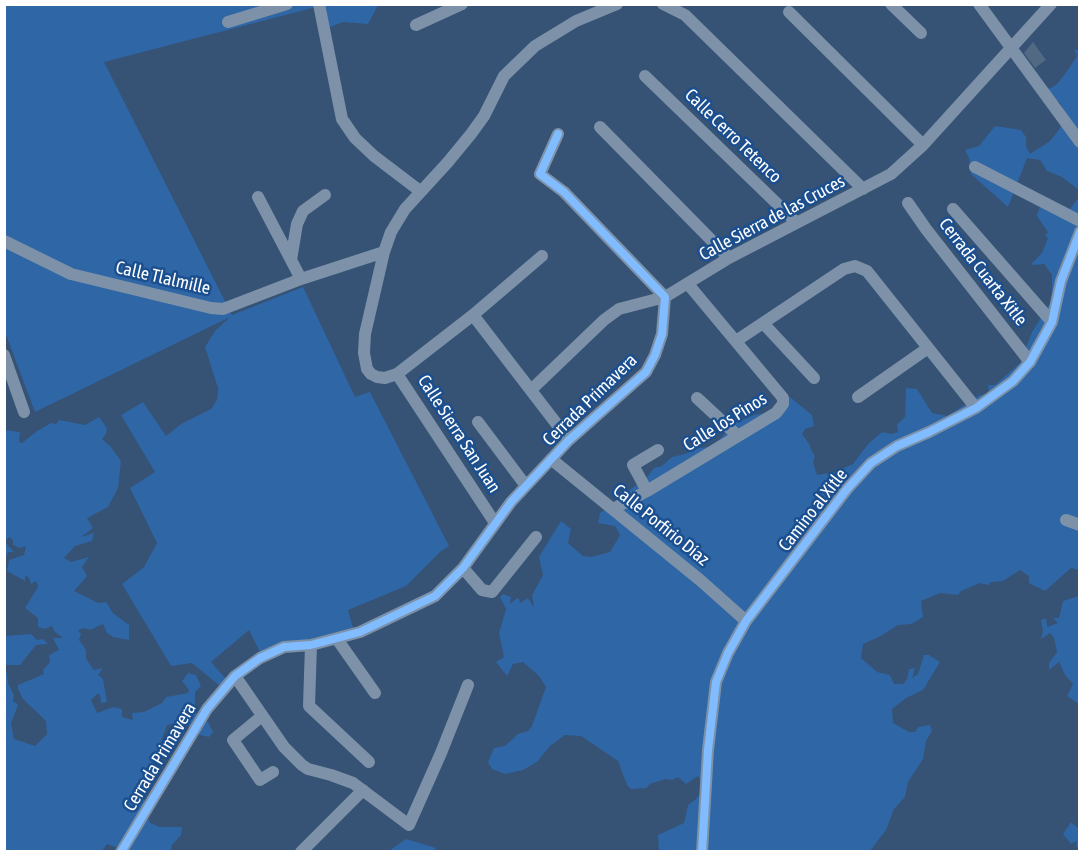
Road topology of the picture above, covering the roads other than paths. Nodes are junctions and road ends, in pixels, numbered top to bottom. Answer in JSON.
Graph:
{"nodes":[{"id":1,"x":287,"y":4,"type":"edge"},
{"id":2,"x":319,"y":4,"type":"edge"},
{"id":3,"x":462,"y":4,"type":"edge"},
{"id":4,"x":617,"y":4,"type":"edge"},
{"id":5,"x":663,"y":4,"type":"edge"},
{"id":6,"x":891,"y":4,"type":"edge"},
{"id":7,"x":979,"y":4,"type":"edge"},
{"id":8,"x":1051,"y":4,"type":"edge"},
{"id":9,"x":789,"y":12,"type":"dead end"},
{"id":10,"x":228,"y":22,"type":"dead end"},
{"id":11,"x":416,"y":25,"type":"dead end"},
{"id":12,"x":921,"y":33,"type":"dead end"},
{"id":13,"x":1011,"y":50,"type":"junction"},
{"id":14,"x":645,"y":76,"type":"dead end"},
{"id":15,"x":600,"y":127,"type":"dead end"},
{"id":16,"x":558,"y":134,"type":"dead end"},
{"id":17,"x":1080,"y":142,"type":"edge"},
{"id":18,"x":923,"y":145,"type":"junction"},
{"id":19,"x":975,"y":167,"type":"dead end"},
{"id":20,"x":862,"y":189,"type":"junction"},
{"id":21,"x":420,"y":191,"type":"junction"},
{"id":22,"x":325,"y":195,"type":"dead end"},
{"id":23,"x":258,"y":197,"type":"dead end"},
{"id":24,"x":908,"y":203,"type":"dead end"},
{"id":25,"x":952,"y":209,"type":"dead end"},
{"id":26,"x":1080,"y":220,"type":"edge"},
{"id":27,"x":796,"y":222,"type":"junction"},
{"id":28,"x":1080,"y":232,"type":"edge"},
{"id":29,"x":4,"y":241,"type":"edge"},
{"id":30,"x":384,"y":252,"type":"junction"},
{"id":31,"x":542,"y":256,"type":"dead end"},
{"id":32,"x":729,"y":258,"type":"junction"},
{"id":33,"x":291,"y":260,"type":"junction"},
{"id":34,"x":301,"y":279,"type":"junction"},
{"id":35,"x":688,"y":284,"type":"junction"},
{"id":36,"x":665,"y":297,"type":"junction"},
{"id":37,"x":473,"y":315,"type":"junction"},
{"id":38,"x":1052,"y":322,"type":"junction"},
{"id":39,"x":763,"y":323,"type":"junction"},
{"id":40,"x":736,"y":341,"type":"junction"},
{"id":41,"x":928,"y":348,"type":"junction"},
{"id":42,"x":4,"y":355,"type":"edge"},
{"id":43,"x":1030,"y":362,"type":"junction"},
{"id":44,"x":397,"y":374,"type":"junction"},
{"id":45,"x":814,"y":378,"type":"dead end"},
{"id":46,"x":532,"y":389,"type":"junction"},
{"id":47,"x":858,"y":397,"type":"dead end"},
{"id":48,"x":697,"y":398,"type":"dead end"},
{"id":49,"x":976,"y":408,"type":"junction"},
{"id":50,"x":24,"y":412,"type":"dead end"},
{"id":51,"x":478,"y":422,"type":"dead end"},
{"id":52,"x":738,"y":436,"type":"junction"},
{"id":53,"x":569,"y":440,"type":"junction"},
{"id":54,"x":658,"y":450,"type":"dead end"},
{"id":55,"x":551,"y":459,"type":"junction"},
{"id":56,"x":526,"y":486,"type":"junction"},
{"id":57,"x":647,"y":491,"type":"junction"},
{"id":58,"x":613,"y":509,"type":"junction"},
{"id":59,"x":1066,"y":520,"type":"dead end"},
{"id":60,"x":495,"y":523,"type":"junction"},
{"id":61,"x":1080,"y":525,"type":"edge"},
{"id":62,"x":536,"y":537,"type":"dead end"},
{"id":63,"x":463,"y":568,"type":"junction"},
{"id":64,"x":746,"y":621,"type":"junction"},
{"id":65,"x":337,"y":639,"type":"junction"},
{"id":66,"x":311,"y":645,"type":"junction"},
{"id":67,"x":236,"y":676,"type":"junction"},
{"id":68,"x":468,"y":684,"type":"dead end"},
{"id":69,"x":375,"y":693,"type":"dead end"},
{"id":70,"x":262,"y":716,"type":"junction"},
{"id":71,"x":369,"y":762,"type":"dead end"},
{"id":72,"x":273,"y":772,"type":"dead end"},
{"id":73,"x":363,"y":790,"type":"junction"},
{"id":74,"x":121,"y":852,"type":"edge"},
{"id":75,"x":301,"y":852,"type":"edge"},
{"id":76,"x":702,"y":852,"type":"edge"}],
"edges":[{"from":1,"to":10,"type":"street"},
{"from":2,"to":21,"type":"street"},
{"from":3,"to":11,"type":"street"},
{"from":4,"to":21,"type":"street"},
{"from":5,"to":20,"type":"street"},
{"from":6,"to":12,"type":"street"},
{"from":7,"to":13,"type":"street"},
{"from":8,"to":13,"type":"street","name":"Calle Sierra de las Cruces"},
{"from":9,"to":18,"type":"street"},
{"from":13,"to":17,"type":"street"},
{"from":13,"to":18,"type":"street","name":"Calle Sierra de las Cruces"},
{"from":14,"to":27,"type":"street","name":"Calle Cerro Tetenco"},
{"from":15,"to":32,"type":"street"},
{"from":16,"to":36,"type":"street"},
{"from":18,"to":20,"type":"street","name":"Calle Sierra de las Cruces"},
{"from":19,"to":26,"type":"street"},
{"from":20,"to":27,"type":"street","name":"Calle Sierra de las Cruces"},
{"from":21,"to":30,"type":"street"},
{"from":22,"to":33,"type":"street"},
{"from":23,"to":33,"type":"street"},
{"from":24,"to":43,"type":"street","name":"Cerrada Cuarta Xitle"},
{"from":25,"to":38,"type":"street"},
{"from":27,"to":32,"type":"street","name":"Calle Sierra de las Cruces"},
{"from":28,"to":38,"type":"street","name":"Camino al Xitle"},
{"from":29,"to":34,"type":"street","name":"Calle Tlalmille"},
{"from":30,"to":34,"type":"street","name":"Calle Tlalmille"},
{"from":30,"to":44,"type":"street","name":"Calle Sierra San Juan"},
{"from":31,"to":37,"type":"street"},
{"from":32,"to":35,"type":"street","name":"Calle Sierra de las Cruces"},
{"from":33,"to":34,"type":"street"},
{"from":35,"to":36,"type":"street","name":"Calle Sierra de las Cruces"},
{"from":35,"to":40,"type":"street","name":"Calle los Pinos"},
{"from":36,"to":46,"type":"street","name":"Calle Sierra de las Cruces"},
{"from":36,"to":53,"type":"street","name":"Cerrada Primavera"},
{"from":37,"to":44,"type":"street"},
{"from":37,"to":46,"type":"street"},
{"from":38,"to":43,"type":"street","name":"Camino al Xitle"},
{"from":39,"to":40,"type":"street"},
{"from":39,"to":41,"type":"street"},
{"from":39,"to":45,"type":"street"},
{"from":40,"to":52,"type":"street","name":"Calle los Pinos"},
{"from":41,"to":47,"type":"street"},
{"from":41,"to":49,"type":"street"},
{"from":42,"to":50,"type":"street"},
{"from":43,"to":49,"type":"street","name":"Camino al Xitle"},
{"from":44,"to":60,"type":"street","name":"Calle Sierra San Juan"},
{"from":46,"to":53,"type":"street"},
{"from":48,"to":52,"type":"street"},
{"from":49,"to":64,"type":"street","name":"Camino al Xitle"},
{"from":51,"to":56,"type":"street"},
{"from":52,"to":57,"type":"street","name":"Calle los Pinos"},
{"from":53,"to":55,"type":"street","name":"Cerrada Primavera"},
{"from":54,"to":57,"type":"street"},
{"from":55,"to":56,"type":"street","name":"Cerrada Primavera"},
{"from":55,"to":58,"type":"street","name":"Calle Porfirio Díaz"},
{"from":56,"to":60,"type":"street","name":"Cerrada Primavera"},
{"from":57,"to":58,"type":"street","name":"Calle los Pinos"},
{"from":58,"to":64,"type":"street","name":"Calle Porfirio Díaz"},
{"from":59,"to":61,"type":"street"},
{"from":60,"to":63,"type":"street","name":"Cerrada Primavera"},
{"from":62,"to":63,"type":"street"},
{"from":63,"to":65,"type":"street","name":"Cerrada Primavera"},
{"from":64,"to":76,"type":"street","name":"Camino al Xitle"},
{"from":65,"to":66,"type":"street","name":"Cerrada Primavera"},
{"from":65,"to":69,"type":"street"},
{"from":66,"to":67,"type":"street","name":"Cerrada Primavera"},
{"from":66,"to":71,"type":"street"},
{"from":67,"to":70,"type":"street"},
{"from":67,"to":74,"type":"street","name":"Cerrada Primavera"},
{"from":68,"to":73,"type":"street"},
{"from":70,"to":72,"type":"street"},
{"from":70,"to":73,"type":"street"},
{"from":73,"to":75,"type":"street"}]}
